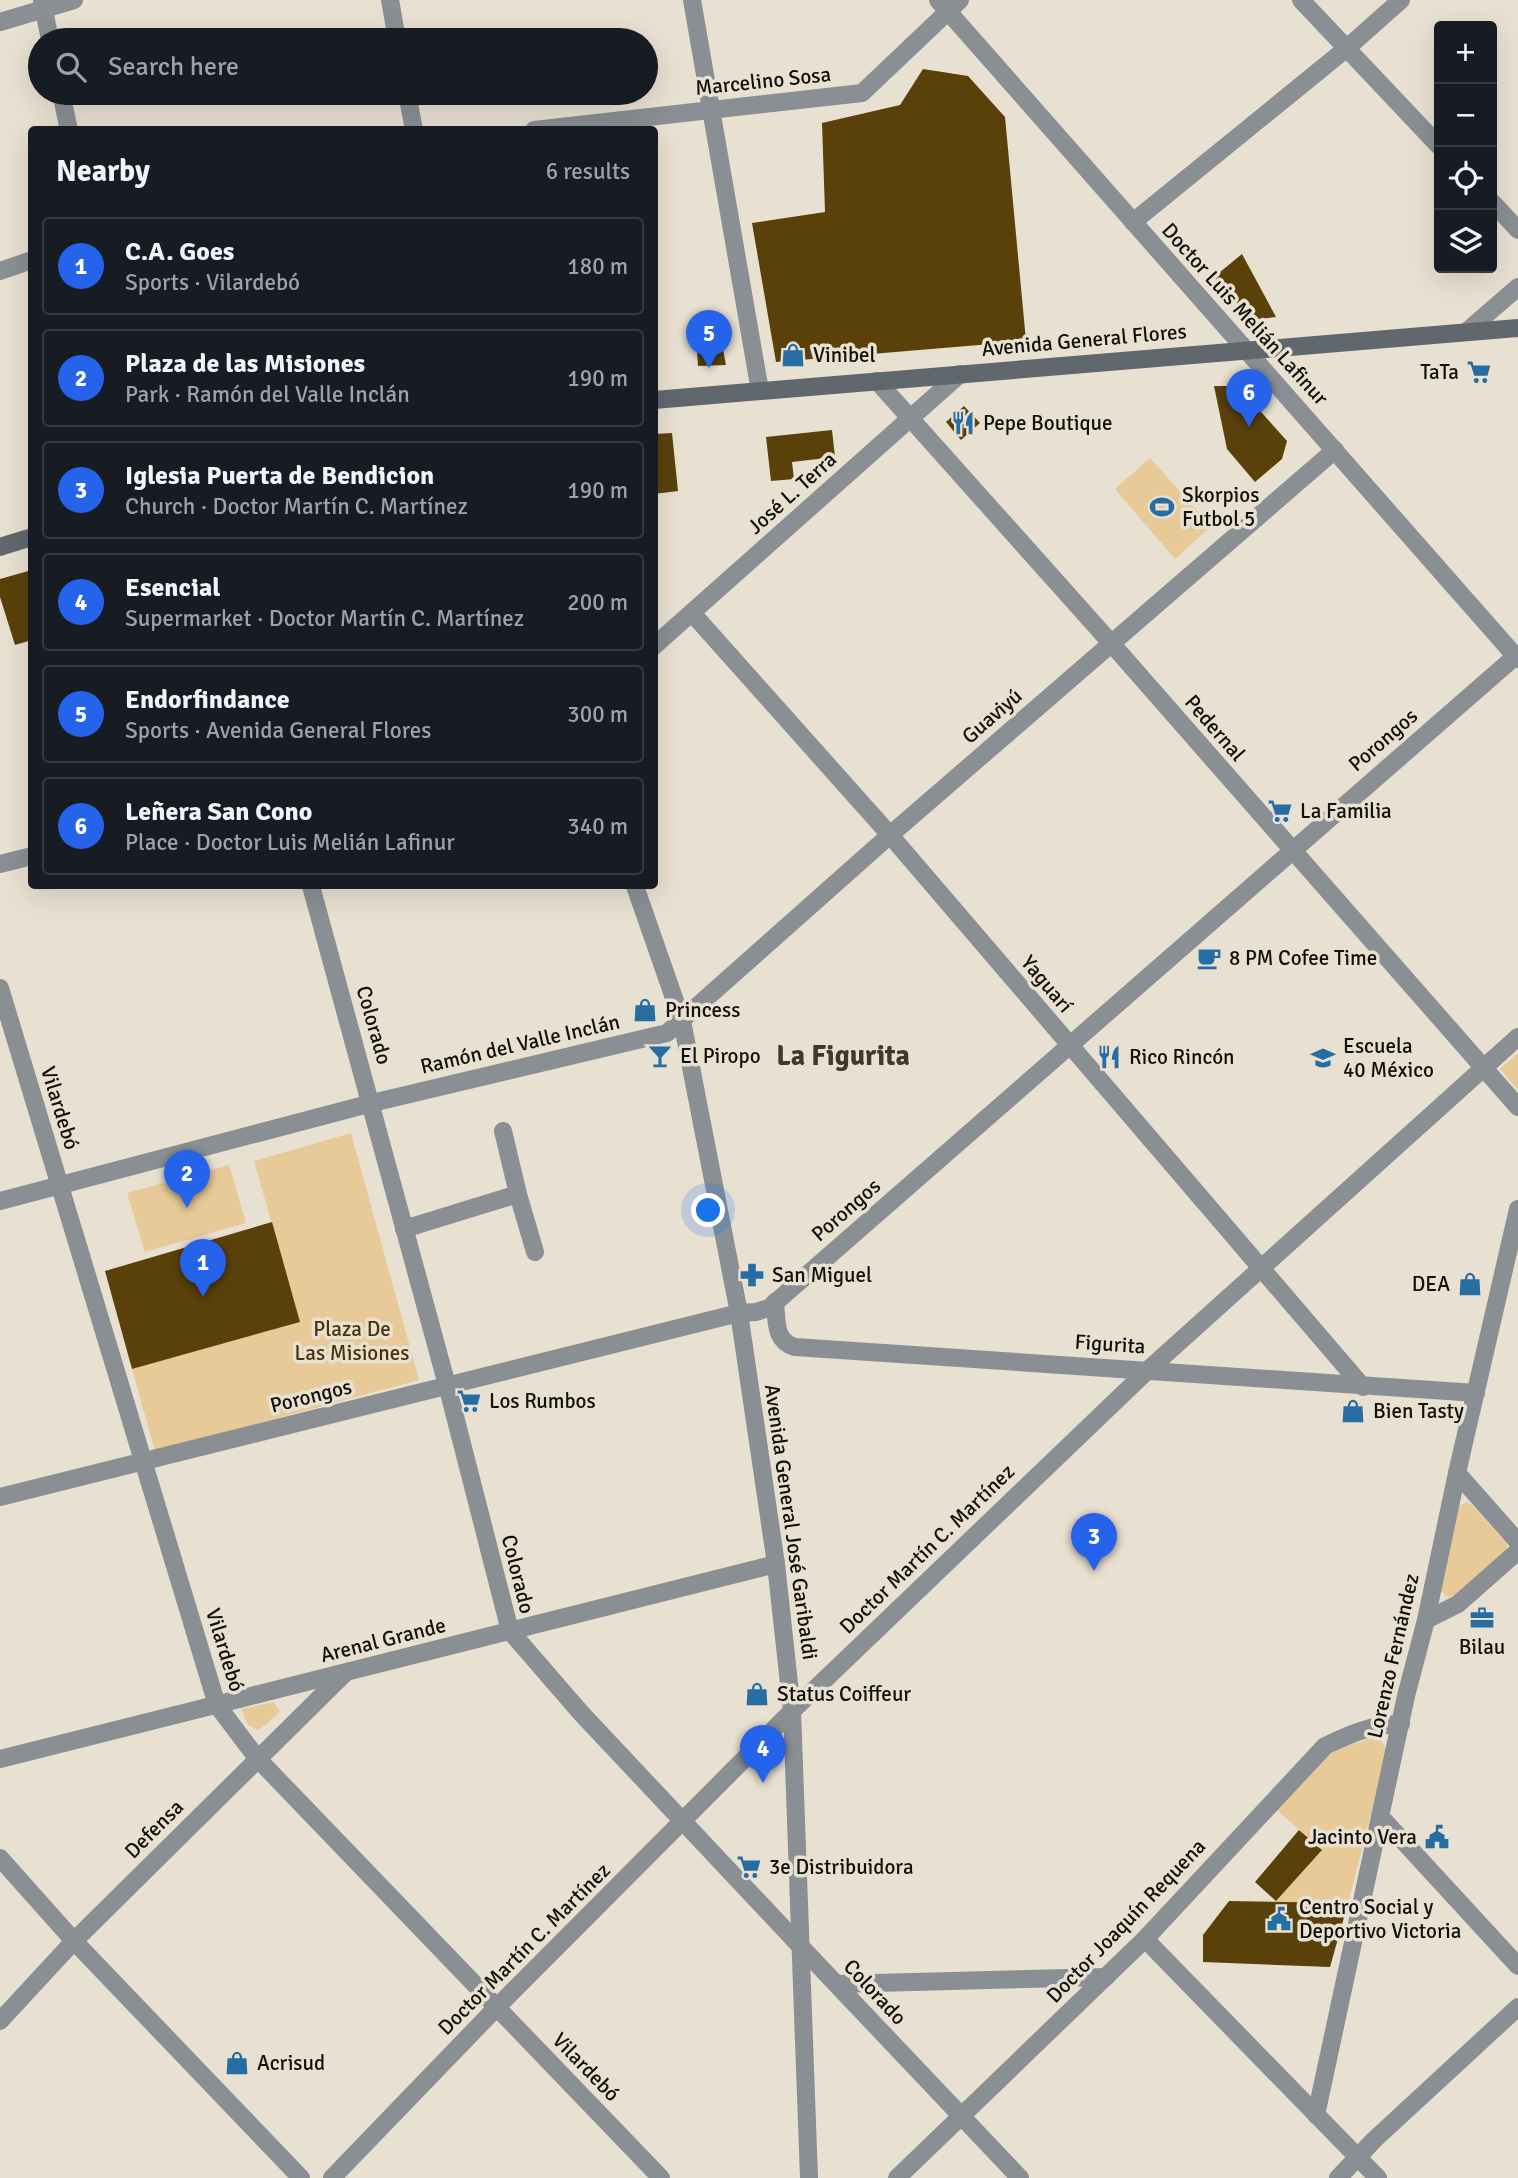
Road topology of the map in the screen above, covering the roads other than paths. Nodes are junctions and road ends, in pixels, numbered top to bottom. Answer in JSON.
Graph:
{"nodes":[{"id":1,"x":74,"y":0,"type":"edge"},
{"id":2,"x":390,"y":0,"type":"edge"},
{"id":3,"x":692,"y":0,"type":"edge"},
{"id":4,"x":1301,"y":0,"type":"edge"},
{"id":5,"x":1401,"y":0,"type":"edge"},
{"id":6,"x":43,"y":4,"type":"edge"},
{"id":7,"x":949,"y":4,"type":"edge"},
{"id":8,"x":0,"y":22,"type":"edge"},
{"id":9,"x":48,"y":28,"type":"edge"},
{"id":10,"x":395,"y":28,"type":"edge"},
{"id":11,"x":1347,"y":48,"type":"junction"},
{"id":12,"x":64,"y":105,"type":"edge"},
{"id":13,"x":409,"y":105,"type":"edge"},
{"id":14,"x":713,"y":109,"type":"junction"},
{"id":15,"x":68,"y":126,"type":"edge"},
{"id":16,"x":413,"y":126,"type":"edge"},
{"id":17,"x":568,"y":126,"type":"edge"},
{"id":18,"x":1434,"y":141,"type":"edge"},
{"id":19,"x":1497,"y":207,"type":"edge"},
{"id":20,"x":1133,"y":222,"type":"junction"},
{"id":21,"x":1518,"y":230,"type":"edge"},
{"id":22,"x":28,"y":261,"type":"edge"},
{"id":23,"x":0,"y":271,"type":"edge"},
{"id":24,"x":1518,"y":287,"type":"edge"},
{"id":25,"x":1518,"y":328,"type":"edge"},
{"id":26,"x":1466,"y":332,"type":"junction"},
{"id":27,"x":1247,"y":349,"type":"junction"},
{"id":28,"x":960,"y":374,"type":"junction"},
{"id":29,"x":877,"y":381,"type":"junction"},
{"id":30,"x":760,"y":391,"type":"junction"},
{"id":31,"x":658,"y":400,"type":"edge"},
{"id":32,"x":911,"y":417,"type":"junction"},
{"id":33,"x":1335,"y":450,"type":"junction"},
{"id":34,"x":28,"y":538,"type":"edge"},
{"id":35,"x":0,"y":547,"type":"edge"},
{"id":36,"x":692,"y":613,"type":"junction"},
{"id":37,"x":658,"y":643,"type":"edge"},
{"id":38,"x":1111,"y":643,"type":"junction"},
{"id":39,"x":1517,"y":656,"type":"edge"},
{"id":40,"x":890,"y":835,"type":"junction"},
{"id":41,"x":1292,"y":850,"type":"junction"},
{"id":42,"x":28,"y":857,"type":"edge"},
{"id":43,"x":0,"y":864,"type":"edge"},
{"id":44,"x":313,"y":889,"type":"edge"},
{"id":45,"x":636,"y":889,"type":"edge"},
{"id":46,"x":0,"y":988,"type":"edge"},
{"id":47,"x":682,"y":1021,"type":"junction"},
{"id":48,"x":1518,"y":1037,"type":"edge"},
{"id":49,"x":1069,"y":1045,"type":"junction"},
{"id":50,"x":1483,"y":1066,"type":"junction"},
{"id":51,"x":372,"y":1103,"type":"junction"},
{"id":52,"x":1518,"y":1107,"type":"edge"},
{"id":53,"x":503,"y":1131,"type":"dead end"},
{"id":54,"x":59,"y":1187,"type":"junction"},
{"id":55,"x":519,"y":1194,"type":"junction"},
{"id":56,"x":0,"y":1201,"type":"edge"},
{"id":57,"x":1518,"y":1209,"type":"edge"},
{"id":58,"x":404,"y":1229,"type":"junction"},
{"id":59,"x":535,"y":1252,"type":"dead end"},
{"id":60,"x":1263,"y":1268,"type":"junction"},
{"id":61,"x":775,"y":1302,"type":"junction"},
{"id":62,"x":738,"y":1313,"type":"junction"},
{"id":63,"x":1148,"y":1370,"type":"junction"},
{"id":64,"x":447,"y":1385,"type":"junction"},
{"id":65,"x":1363,"y":1387,"type":"junction"},
{"id":66,"x":1476,"y":1393,"type":"junction"},
{"id":67,"x":144,"y":1462,"type":"junction"},
{"id":68,"x":1457,"y":1473,"type":"junction"},
{"id":69,"x":0,"y":1497,"type":"edge"},
{"id":70,"x":1518,"y":1542,"type":"edge"},
{"id":71,"x":1518,"y":1551,"type":"edge"},
{"id":72,"x":776,"y":1563,"type":"junction"},
{"id":73,"x":1426,"y":1619,"type":"junction"},
{"id":74,"x":510,"y":1631,"type":"junction"},
{"id":75,"x":345,"y":1673,"type":"junction"},
{"id":76,"x":217,"y":1705,"type":"junction"},
{"id":77,"x":792,"y":1711,"type":"junction"},
{"id":78,"x":1401,"y":1724,"type":"junction"},
{"id":79,"x":257,"y":1758,"type":"junction"},
{"id":80,"x":0,"y":1759,"type":"edge"},
{"id":81,"x":1380,"y":1816,"type":"junction"},
{"id":82,"x":682,"y":1821,"type":"junction"},
{"id":83,"x":0,"y":1858,"type":"edge"},
{"id":84,"x":1145,"y":1939,"type":"junction"},
{"id":85,"x":74,"y":1941,"type":"junction"},
{"id":86,"x":802,"y":1948,"type":"junction"},
{"id":87,"x":1518,"y":1966,"type":"edge"},
{"id":88,"x":1106,"y":1977,"type":"junction"},
{"id":89,"x":837,"y":1984,"type":"junction"},
{"id":90,"x":1518,"y":2007,"type":"edge"},
{"id":91,"x":496,"y":2008,"type":"junction"},
{"id":92,"x":0,"y":2021,"type":"edge"},
{"id":93,"x":961,"y":2115,"type":"junction"},
{"id":94,"x":1316,"y":2115,"type":"junction"},
{"id":95,"x":1358,"y":2157,"type":"junction"},
{"id":96,"x":302,"y":2178,"type":"edge"},
{"id":97,"x":331,"y":2178,"type":"edge"},
{"id":98,"x":661,"y":2178,"type":"edge"},
{"id":99,"x":809,"y":2178,"type":"edge"},
{"id":100,"x":897,"y":2178,"type":"edge"},
{"id":101,"x":1020,"y":2178,"type":"edge"},
{"id":102,"x":1338,"y":2178,"type":"edge"},
{"id":103,"x":1378,"y":2178,"type":"edge"}],
"edges":[{"from":1,"to":6,"type":"street"},
{"from":2,"to":10,"type":"street"},
{"from":3,"to":14,"type":"street"},
{"from":4,"to":11,"type":"street"},
{"from":5,"to":11,"type":"street"},
{"from":6,"to":8,"type":"street"},
{"from":6,"to":9,"type":"street"},
{"from":7,"to":14,"type":"street","name":"Marcelino Sosa"},
{"from":7,"to":20,"type":"street","name":"Doctor Luis Melián Lafinur"},
{"from":11,"to":18,"type":"street"},
{"from":11,"to":20,"type":"street"},
{"from":12,"to":15,"type":"street"},
{"from":13,"to":16,"type":"street"},
{"from":14,"to":17,"type":"street","name":"Marcelino Sosa"},
{"from":14,"to":30,"type":"street"},
{"from":19,"to":21,"type":"street"},
{"from":20,"to":27,"type":"street","name":"Doctor Luis Melián Lafinur"},
{"from":22,"to":23,"type":"street"},
{"from":24,"to":26,"type":"street"},
{"from":25,"to":26,"type":"main road","name":"Avenida General Flores"},
{"from":26,"to":27,"type":"main road","name":"Avenida General Flores"},
{"from":27,"to":28,"type":"main road","name":"Avenida General Flores"},
{"from":27,"to":33,"type":"street","name":"Doctor Luis Melián Lafinur"},
{"from":28,"to":29,"type":"main road","name":"Avenida General Flores"},
{"from":28,"to":32,"type":"street","name":"José L. Terra"},
{"from":29,"to":30,"type":"main road","name":"Avenida General Flores"},
{"from":29,"to":32,"type":"street","name":"Pedernal"},
{"from":30,"to":31,"type":"main road","name":"Avenida General Flores"},
{"from":32,"to":36,"type":"street","name":"José L. Terra"},
{"from":32,"to":38,"type":"street","name":"Pedernal"},
{"from":33,"to":38,"type":"street","name":"Guaviyú"},
{"from":33,"to":39,"type":"street","name":"Doctor Luis Melián Lafinur"},
{"from":34,"to":35,"type":"main road"},
{"from":36,"to":37,"type":"street","name":"José L. Terra"},
{"from":36,"to":40,"type":"street","name":"Yaguarí"},
{"from":38,"to":40,"type":"street","name":"Guaviyú"},
{"from":38,"to":41,"type":"street","name":"Pedernal"},
{"from":39,"to":41,"type":"street","name":"Porongos"},
{"from":40,"to":47,"type":"street","name":"Guaviyú"},
{"from":40,"to":49,"type":"street","name":"Yaguarí"},
{"from":41,"to":49,"type":"street","name":"Porongos"},
{"from":41,"to":50,"type":"street","name":"Pedernal"},
{"from":42,"to":43,"type":"street"},
{"from":44,"to":51,"type":"street","name":"Colorado"},
{"from":45,"to":47,"type":"street","name":"Avenida General José Garibaldi"},
{"from":46,"to":54,"type":"street","name":"Vilardebó"},
{"from":47,"to":51,"type":"street","name":"Ramón del Valle Inclán"},
{"from":47,"to":62,"type":"street","name":"Avenida General José Garibaldi"},
{"from":48,"to":50,"type":"street","name":"Doctor Martín C. Martínez"},
{"from":49,"to":60,"type":"street","name":"Yaguarí"},
{"from":49,"to":61,"type":"street","name":"Porongos"},
{"from":50,"to":52,"type":"street","name":"Pedernal"},
{"from":50,"to":60,"type":"street","name":"Doctor Martín C. Martínez"},
{"from":51,"to":54,"type":"street","name":"Ramón del Valle Inclán"},
{"from":51,"to":58,"type":"street","name":"Colorado"},
{"from":53,"to":55,"type":"street"},
{"from":54,"to":56,"type":"street","name":"Ramón del Valle Inclán"},
{"from":54,"to":67,"type":"street","name":"Vilardebó"},
{"from":55,"to":58,"type":"street"},
{"from":55,"to":59,"type":"street"},
{"from":57,"to":66,"type":"street","name":"Lorenzo Fernández"},
{"from":58,"to":64,"type":"street","name":"Colorado"},
{"from":60,"to":63,"type":"street","name":"Doctor Martín C. Martínez"},
{"from":60,"to":65,"type":"street","name":"Yaguarí"},
{"from":61,"to":62,"type":"street","name":"Porongos"},
{"from":61,"to":63,"type":"street","name":"Figurita"},
{"from":62,"to":64,"type":"street","name":"Porongos"},
{"from":62,"to":72,"type":"street","name":"Avenida General José Garibaldi"},
{"from":63,"to":65,"type":"street","name":"Figurita"},
{"from":63,"to":77,"type":"street","name":"Doctor Martín C. Martínez"},
{"from":64,"to":67,"type":"street","name":"Porongos"},
{"from":64,"to":74,"type":"street","name":"Colorado"},
{"from":65,"to":66,"type":"street","name":"Figurita"},
{"from":66,"to":68,"type":"street","name":"Lorenzo Fernández"},
{"from":67,"to":69,"type":"street","name":"Porongos"},
{"from":67,"to":76,"type":"street","name":"Vilardebó"},
{"from":68,"to":70,"type":"street"},
{"from":68,"to":73,"type":"street","name":"Lorenzo Fernández"},
{"from":71,"to":73,"type":"street"},
{"from":72,"to":74,"type":"street","name":"Arenal Grande"},
{"from":72,"to":77,"type":"street","name":"Avenida General José Garibaldi"},
{"from":73,"to":78,"type":"street","name":"Lorenzo Fernández"},
{"from":74,"to":75,"type":"street","name":"Arenal Grande"},
{"from":74,"to":82,"type":"street","name":"Colorado"},
{"from":75,"to":76,"type":"street","name":"Arenal Grande"},
{"from":75,"to":79,"type":"street","name":"Defensa"},
{"from":76,"to":79,"type":"street","name":"Vilardebó"},
{"from":76,"to":80,"type":"street","name":"Arenal Grande"},
{"from":77,"to":82,"type":"street","name":"Doctor Martín C. Martínez"},
{"from":77,"to":86,"type":"street","name":"Avenida General José Garibaldi"},
{"from":78,"to":81,"type":"street","name":"Lorenzo Fernández"},
{"from":78,"to":84,"type":"street","name":"Doctor Joaquín Requena"},
{"from":79,"to":85,"type":"street","name":"Defensa"},
{"from":79,"to":91,"type":"street","name":"Vilardebó"},
{"from":81,"to":87,"type":"street"},
{"from":81,"to":94,"type":"street","name":"Lorenzo Fernández"},
{"from":82,"to":86,"type":"street","name":"Colorado"},
{"from":82,"to":91,"type":"street","name":"Doctor Martín C. Martínez"},
{"from":83,"to":85,"type":"street"},
{"from":84,"to":88,"type":"street","name":"Doctor Joaquín Requena"},
{"from":84,"to":94,"type":"street"},
{"from":85,"to":92,"type":"street","name":"Defensa"},
{"from":85,"to":96,"type":"street"},
{"from":86,"to":89,"type":"street","name":"Colorado"},
{"from":86,"to":99,"type":"street","name":"Avenida General José Garibaldi"},
{"from":88,"to":89,"type":"street"},
{"from":88,"to":93,"type":"street","name":"Doctor Joaquín Requena"},
{"from":89,"to":93,"type":"street","name":"Colorado"},
{"from":90,"to":95,"type":"street"},
{"from":91,"to":97,"type":"street","name":"Doctor Martín C. Martínez"},
{"from":91,"to":98,"type":"street","name":"Vilardebó"},
{"from":93,"to":100,"type":"street","name":"Doctor Joaquín Requena"},
{"from":93,"to":101,"type":"street","name":"Colorado"},
{"from":94,"to":95,"type":"street"},
{"from":95,"to":102,"type":"street"},
{"from":95,"to":103,"type":"street"}]}
